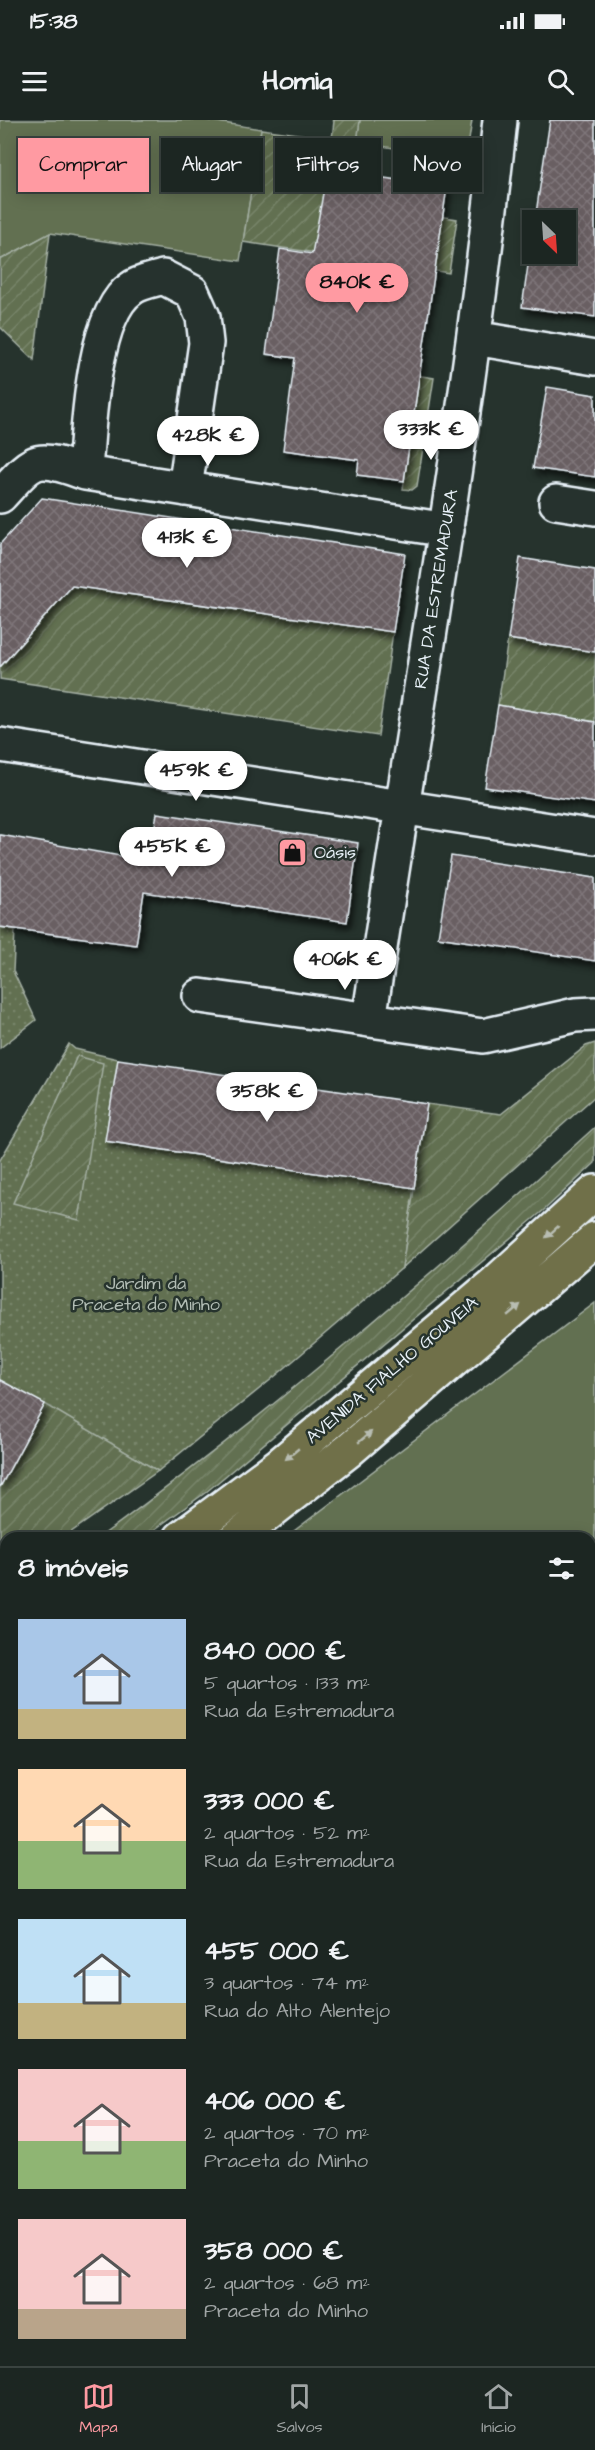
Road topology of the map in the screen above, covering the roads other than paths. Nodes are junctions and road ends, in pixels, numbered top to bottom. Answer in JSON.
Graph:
{"nodes":[{"id":1,"x":500,"y":120,"type":"edge"},
{"id":2,"x":474,"y":338,"type":"junction"},
{"id":3,"x":595,"y":358,"type":"edge"},
{"id":4,"x":85,"y":472,"type":"junction"},
{"id":5,"x":185,"y":489,"type":"junction"},
{"id":6,"x":0,"y":496,"type":"edge"},
{"id":7,"x":556,"y":502,"type":"dead end"},
{"id":8,"x":595,"y":508,"type":"edge"},
{"id":9,"x":447,"y":530,"type":"junction"},
{"id":10,"x":0,"y":745,"type":"edge"},
{"id":11,"x":400,"y":808,"type":"junction"},
{"id":12,"x":595,"y":837,"type":"edge"},
{"id":13,"x":200,"y":996,"type":"dead end"},
{"id":14,"x":595,"y":1014,"type":"edge"},
{"id":15,"x":369,"y":1020,"type":"junction"},
{"id":16,"x":595,"y":1192,"type":"edge"},
{"id":17,"x":595,"y":1239,"type":"edge"},
{"id":18,"x":189,"y":1532,"type":"edge"},
{"id":19,"x":245,"y":1532,"type":"edge"}],
"edges":[{"from":1,"to":2,"type":"street","name":"RUA DA ESTREMADURA"},
{"from":2,"to":3,"type":"street"},
{"from":2,"to":9,"type":"street","name":"RUA DA ESTREMADURA"},
{"from":4,"to":5,"type":"street"},
{"from":4,"to":5,"type":"street"},
{"from":4,"to":6,"type":"street"},
{"from":5,"to":9,"type":"street"},
{"from":7,"to":8,"type":"street"},
{"from":9,"to":11,"type":"street","name":"RUA DA ESTREMADURA"},
{"from":10,"to":11,"type":"street"},
{"from":11,"to":12,"type":"street"},
{"from":11,"to":15,"type":"street","name":"RUA DA ESTREMADURA"},
{"from":13,"to":15,"type":"street"},
{"from":14,"to":15,"type":"street"},
{"from":16,"to":18,"type":"main road","name":"AVENIDA FIALHO GOUVEIA","one_way":true},
{"from":19,"to":17,"type":"main road","name":"AVENIDA FIALHO GOUVEIA","one_way":true}]}
